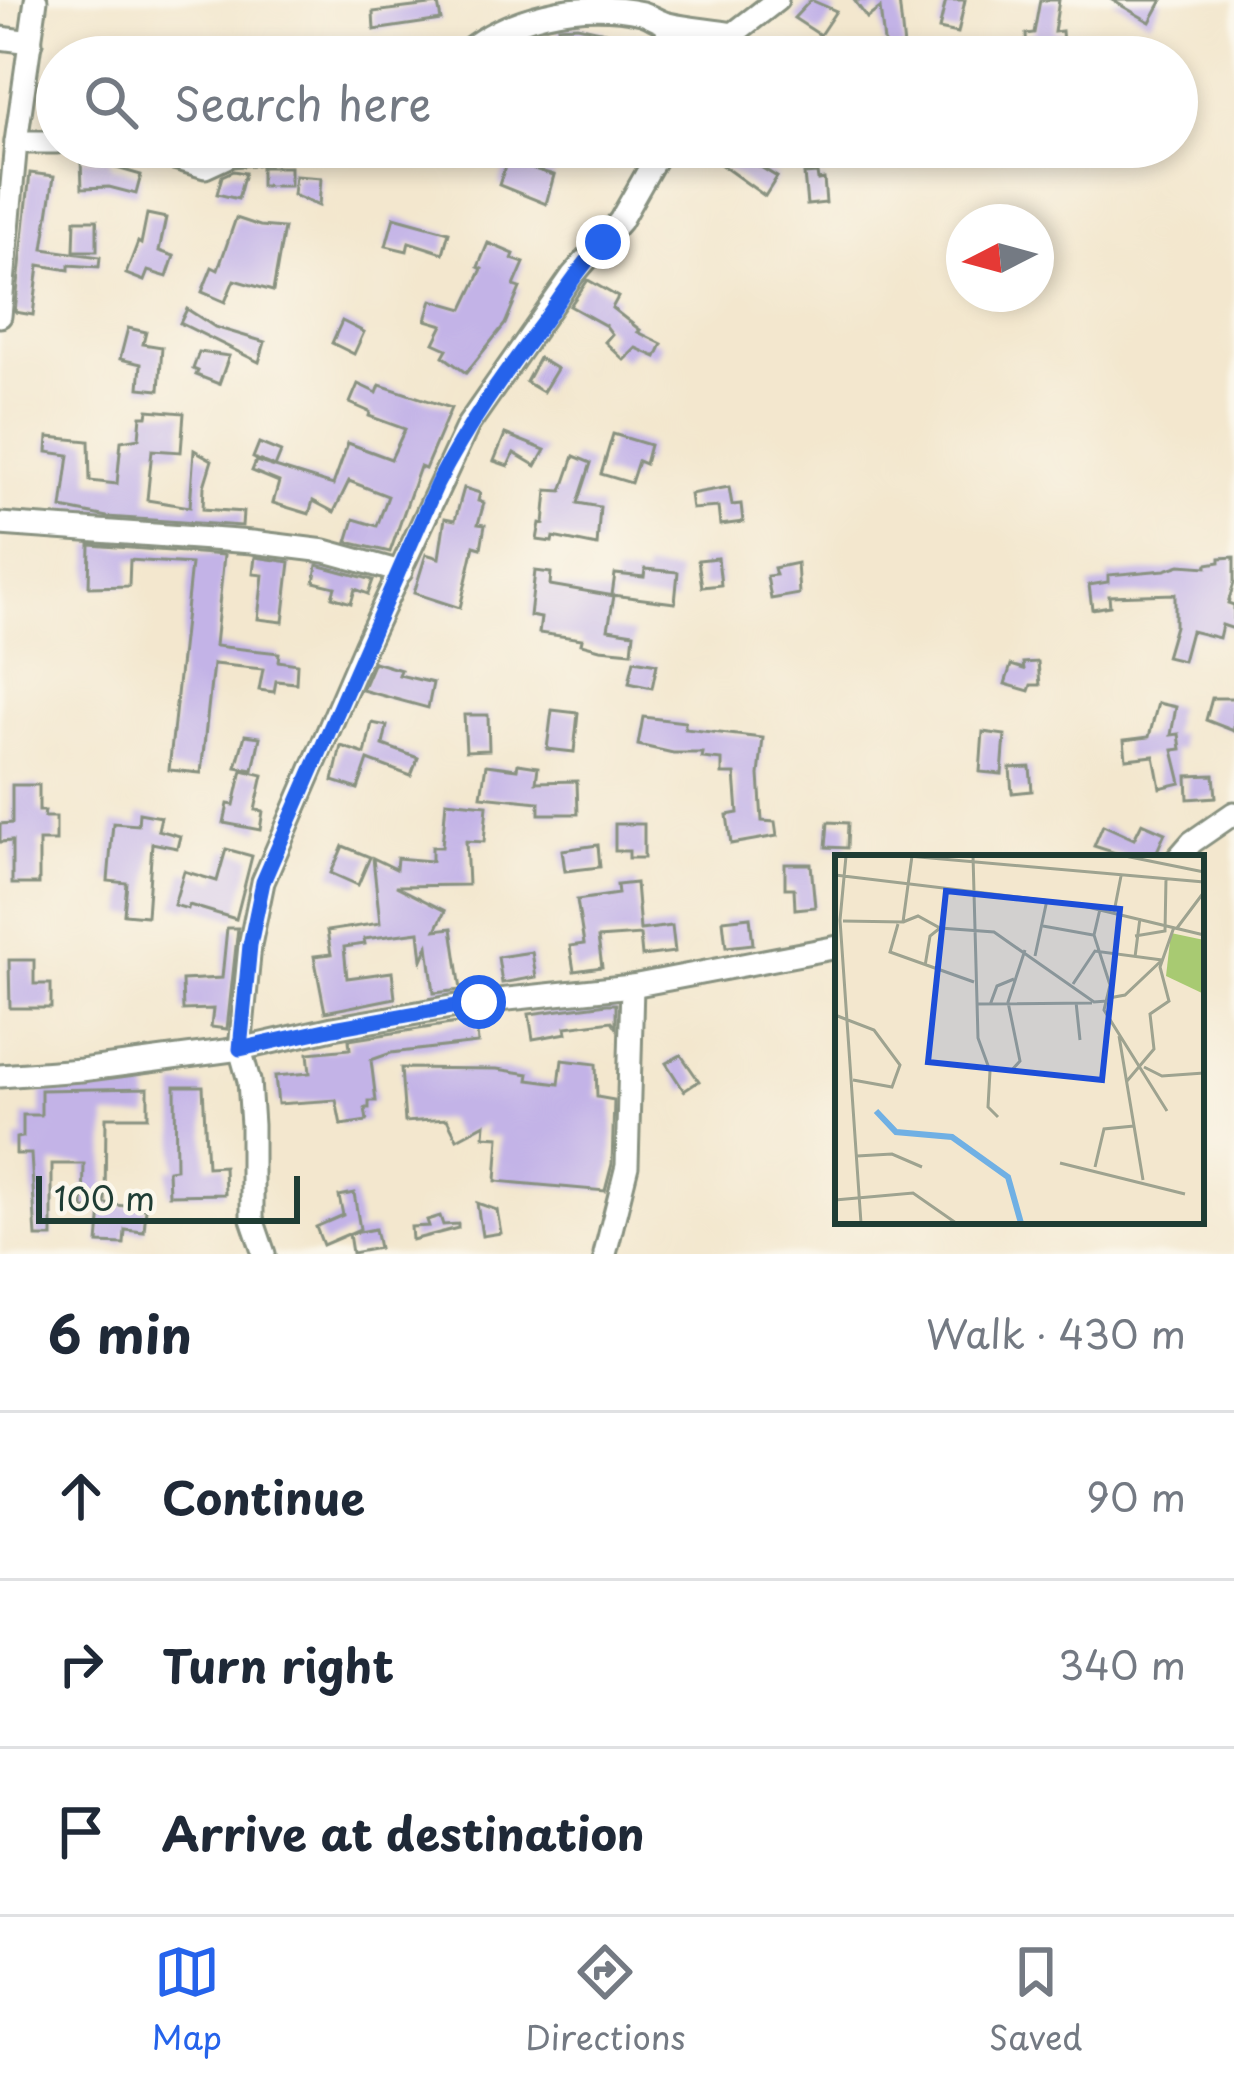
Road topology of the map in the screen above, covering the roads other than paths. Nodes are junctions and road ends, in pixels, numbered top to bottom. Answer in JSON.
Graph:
{"nodes":[{"id":1,"x":36,"y":0,"type":"edge"},
{"id":2,"x":777,"y":0,"type":"edge"},
{"id":3,"x":665,"y":24,"type":"junction"},
{"id":4,"x":487,"y":36,"type":"edge"},
{"id":5,"x":668,"y":36,"type":"edge"},
{"id":6,"x":0,"y":38,"type":"edge"},
{"id":7,"x":31,"y":42,"type":"junction"},
{"id":8,"x":16,"y":142,"type":"junction"},
{"id":9,"x":36,"y":142,"type":"edge"},
{"id":10,"x":650,"y":168,"type":"edge"},
{"id":11,"x":0,"y":316,"type":"edge"},
{"id":12,"x":0,"y":524,"type":"edge"},
{"id":13,"x":401,"y":572,"type":"junction"},
{"id":14,"x":1234,"y":813,"type":"edge"},
{"id":15,"x":1181,"y":855,"type":"edge"},
{"id":16,"x":835,"y":948,"type":"edge"},
{"id":17,"x":632,"y":986,"type":"junction"},
{"id":18,"x":240,"y":1049,"type":"junction"},
{"id":19,"x":0,"y":1076,"type":"edge"},
{"id":20,"x":264,"y":1254,"type":"edge"},
{"id":21,"x":605,"y":1254,"type":"edge"}],
"edges":[{"from":1,"to":7,"type":"street"},
{"from":2,"to":3,"type":"street"},
{"from":3,"to":4,"type":"street"},
{"from":3,"to":5,"type":"street"},
{"from":6,"to":7,"type":"street"},
{"from":7,"to":8,"type":"street"},
{"from":8,"to":9,"type":"street"},
{"from":8,"to":11,"type":"street"},
{"from":10,"to":13,"type":"street"},
{"from":12,"to":13,"type":"street"},
{"from":13,"to":18,"type":"street"},
{"from":14,"to":15,"type":"street"},
{"from":16,"to":17,"type":"street"},
{"from":17,"to":18,"type":"street"},
{"from":17,"to":21,"type":"street"},
{"from":18,"to":19,"type":"street"},
{"from":18,"to":20,"type":"street"}]}
